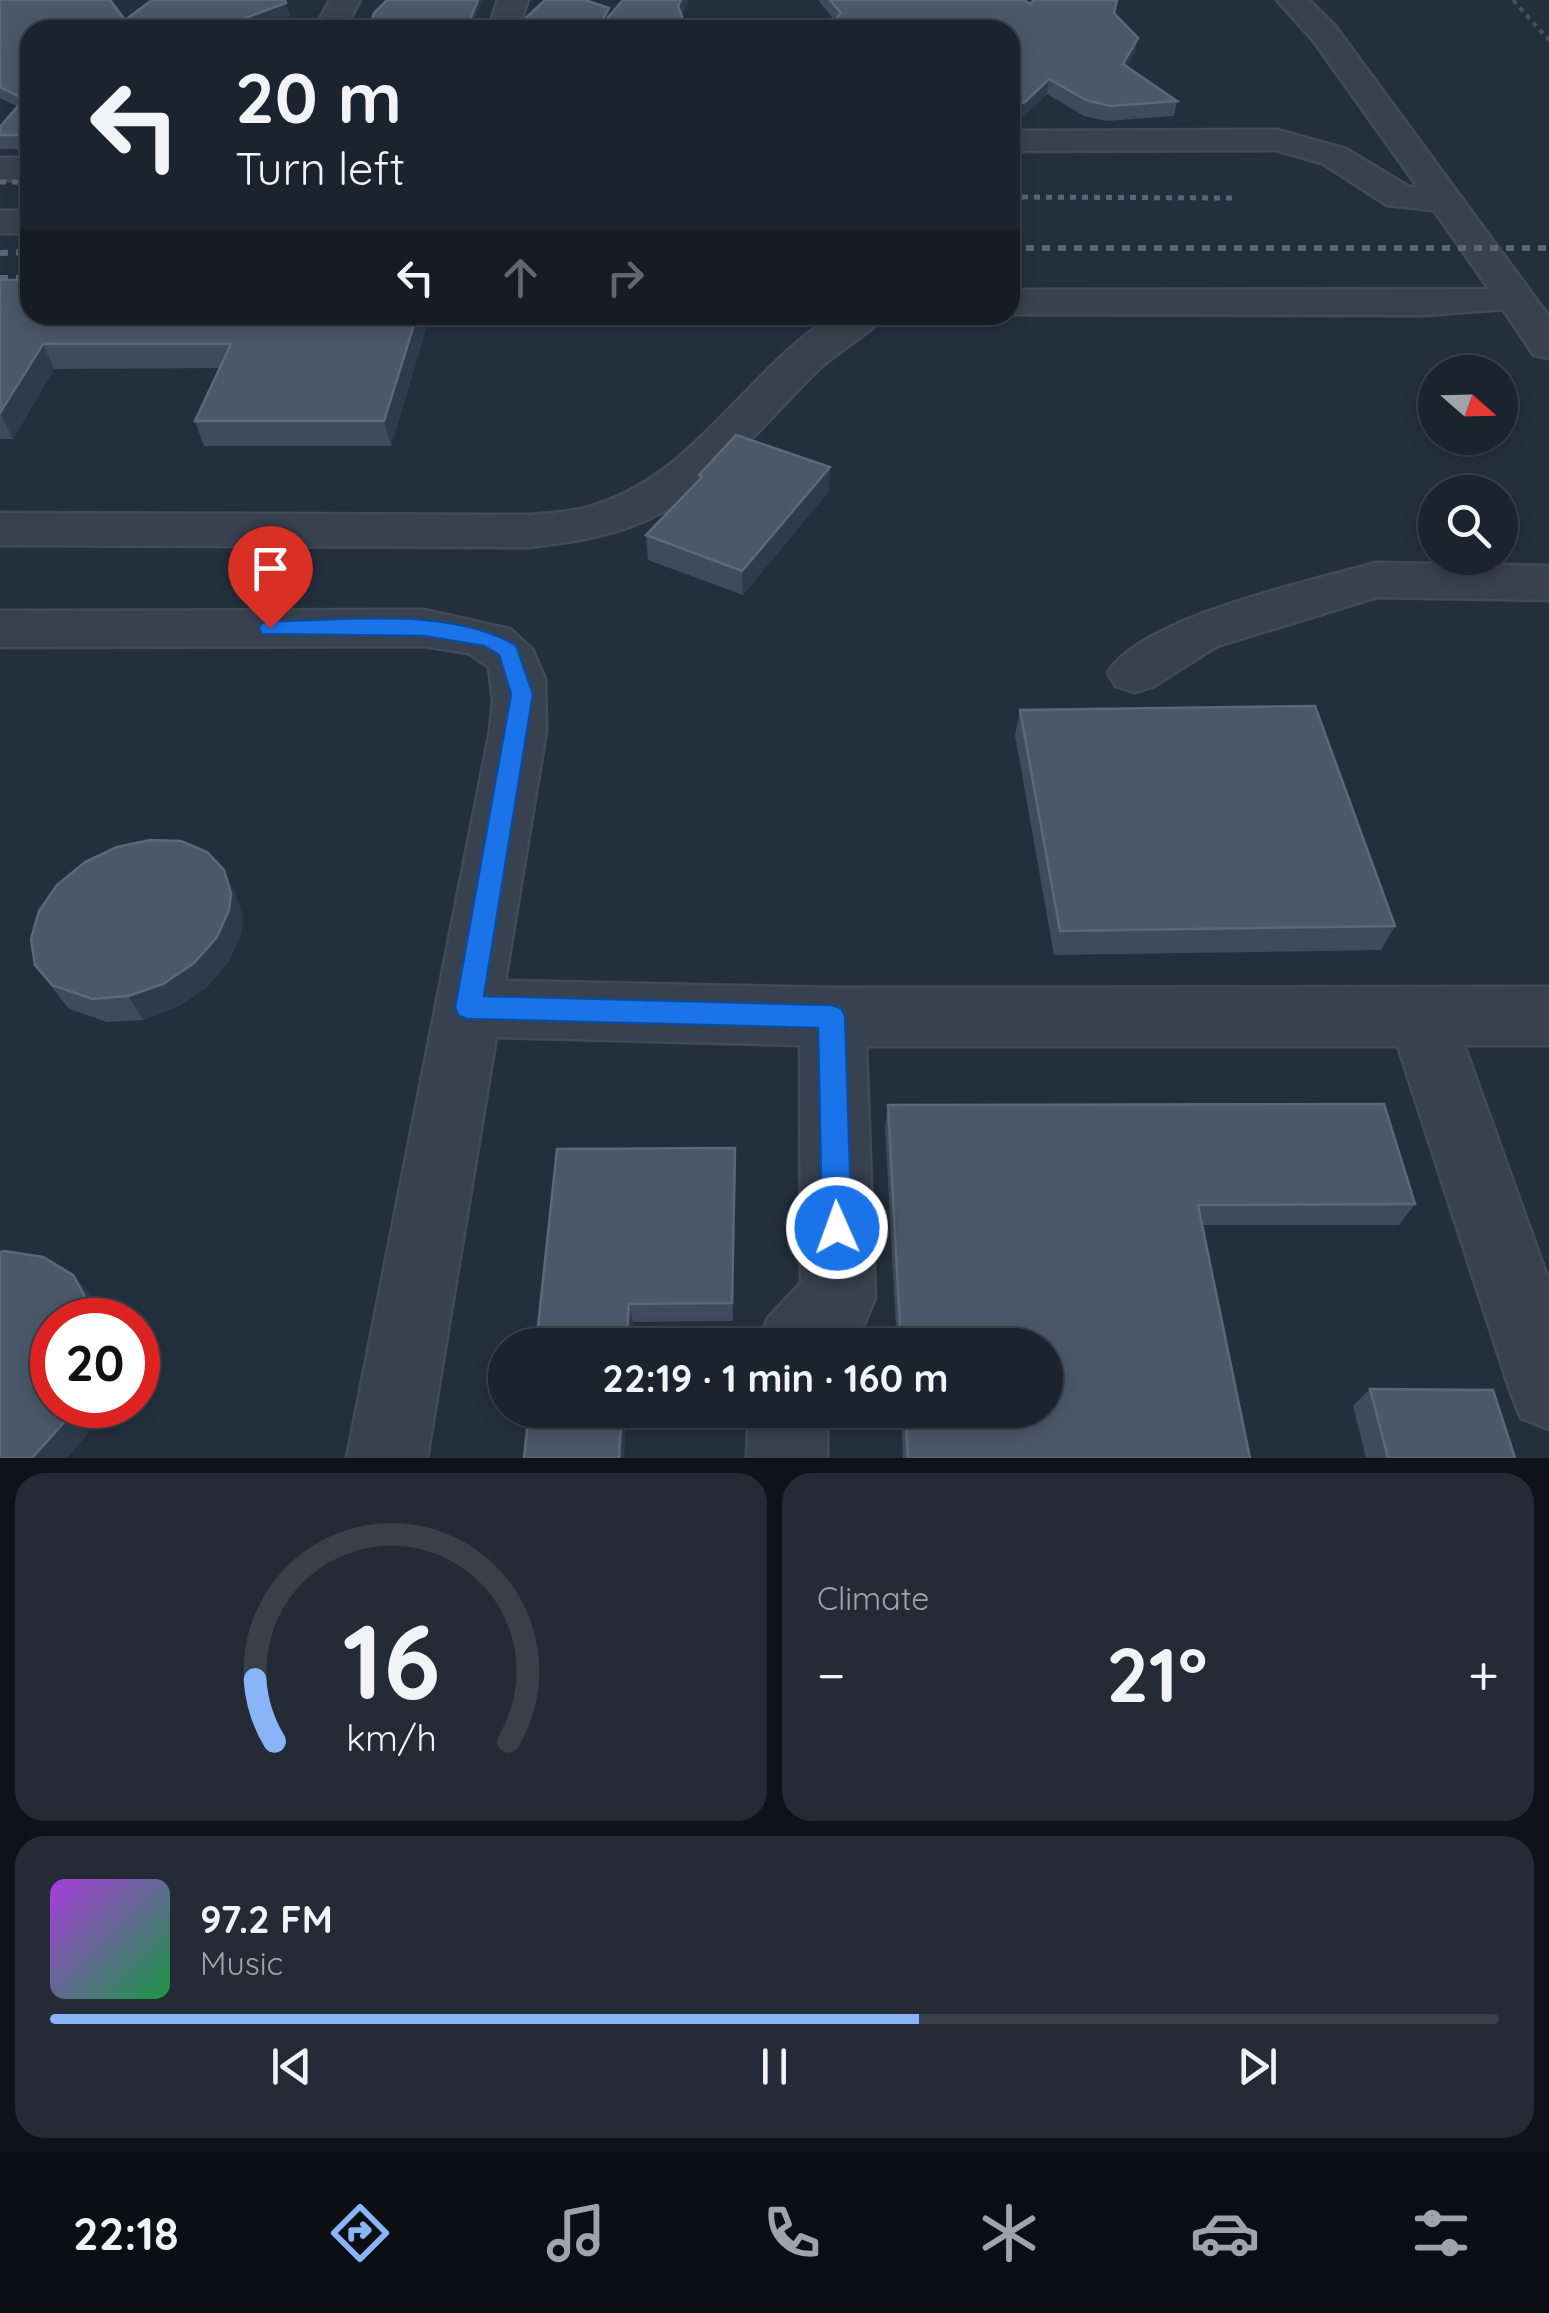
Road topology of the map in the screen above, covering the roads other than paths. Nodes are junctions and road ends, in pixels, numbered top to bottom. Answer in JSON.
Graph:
{"nodes":[{"id":1,"x":1292,"y":0,"type":"edge"},
{"id":2,"x":1020,"y":141,"type":"edge"},
{"id":3,"x":1446,"y":200,"type":"junction"},
{"id":4,"x":1513,"y":277,"type":"junction"},
{"id":5,"x":1020,"y":302,"type":"edge"},
{"id":6,"x":849,"y":325,"type":"edge"},
{"id":7,"x":1549,"y":346,"type":"edge"},
{"id":8,"x":0,"y":528,"type":"edge"},
{"id":9,"x":1549,"y":583,"type":"edge"},
{"id":10,"x":0,"y":629,"type":"edge"},
{"id":11,"x":1136,"y":672,"type":"dead end"},
{"id":12,"x":468,"y":1008,"type":"junction"},
{"id":13,"x":832,"y":1016,"type":"junction"},
{"id":14,"x":1549,"y":1016,"type":"edge"},
{"id":15,"x":1421,"y":1017,"type":"junction"},
{"id":16,"x":810,"y":1328,"type":"edge"},
{"id":17,"x":1549,"y":1390,"type":"edge"},
{"id":18,"x":788,"y":1428,"type":"edge"},
{"id":19,"x":388,"y":1458,"type":"edge"},
{"id":20,"x":787,"y":1458,"type":"edge"}],
"edges":[{"from":1,"to":3,"type":"street"},
{"from":2,"to":3,"type":"street"},
{"from":3,"to":4,"type":"street"},
{"from":4,"to":5,"type":"street"},
{"from":4,"to":7,"type":"street"},
{"from":6,"to":8,"type":"street"},
{"from":9,"to":11,"type":"street"},
{"from":10,"to":12,"type":"street"},
{"from":12,"to":13,"type":"street"},
{"from":12,"to":19,"type":"street"},
{"from":13,"to":15,"type":"street"},
{"from":13,"to":16,"type":"street"},
{"from":14,"to":15,"type":"street"},
{"from":15,"to":17,"type":"street"},
{"from":18,"to":20,"type":"street"}]}
